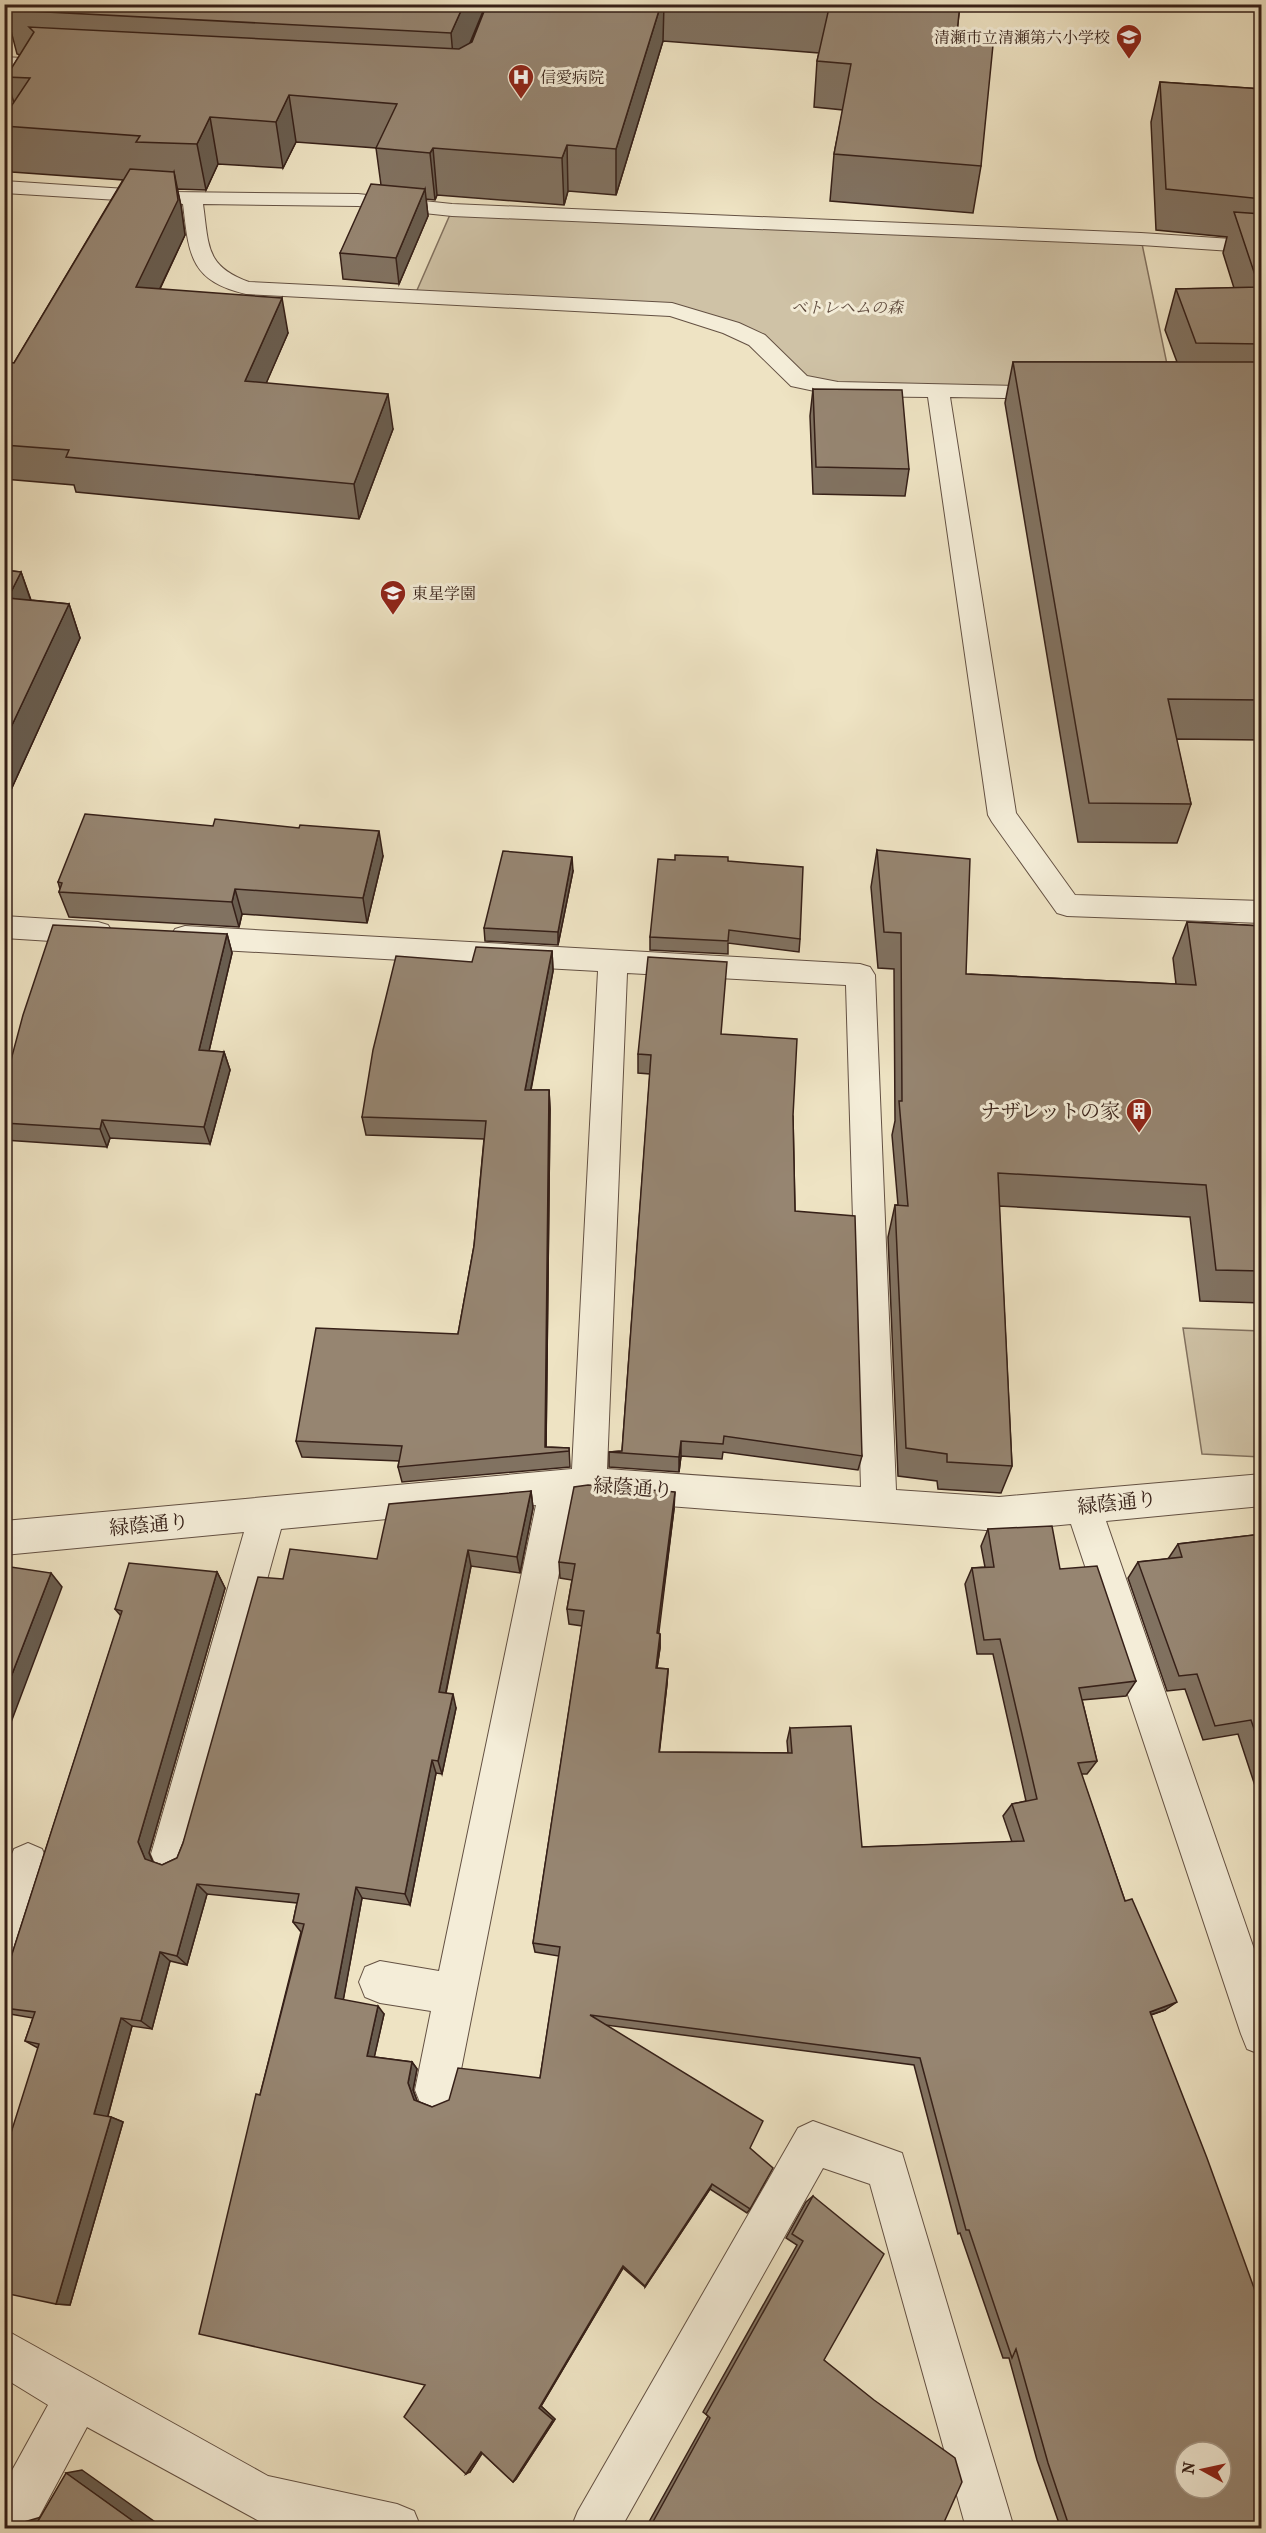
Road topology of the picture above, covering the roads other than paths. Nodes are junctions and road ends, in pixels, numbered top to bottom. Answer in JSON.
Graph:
{"nodes":[{"id":1,"x":4,"y":63,"type":"edge"},
{"id":2,"x":75,"y":67,"type":"edge"},
{"id":3,"x":4,"y":187,"type":"edge"},
{"id":4,"x":192,"y":198,"type":"junction"},
{"id":5,"x":1262,"y":247,"type":"edge"},
{"id":6,"x":938,"y":390,"type":"junction"},
{"id":7,"x":1078,"y":392,"type":"edge"},
{"id":8,"x":1262,"y":912,"type":"edge"},
{"id":9,"x":4,"y":927,"type":"edge"},
{"id":10,"x":124,"y":934,"type":"edge"},
{"id":11,"x":159,"y":936,"type":"edge"},
{"id":12,"x":613,"y":962,"type":"junction"},
{"id":13,"x":573,"y":1485,"type":"junction"},
{"id":14,"x":1262,"y":1490,"type":"edge"},
{"id":15,"x":879,"y":1506,"type":"junction"},
{"id":16,"x":1083,"y":1507,"type":"junction"},
{"id":17,"x":267,"y":1515,"type":"junction"},
{"id":18,"x":4,"y":1538,"type":"edge"},
{"id":19,"x":171,"y":1854,"type":"dead end"},
{"id":20,"x":28,"y":1863,"type":"dead end"},
{"id":21,"x":4,"y":1938,"type":"edge"},
{"id":22,"x":380,"y":1982,"type":"dead end"},
{"id":23,"x":456,"y":1995,"type":"junction"},
{"id":24,"x":1262,"y":2034,"type":"edge"},
{"id":25,"x":436,"y":2090,"type":"dead end"},
{"id":26,"x":4,"y":2352,"type":"edge"},
{"id":27,"x":78,"y":2397,"type":"junction"},
{"id":28,"x":7,"y":2529,"type":"edge"},
{"id":29,"x":397,"y":2529,"type":"edge"},
{"id":30,"x":595,"y":2529,"type":"edge"},
{"id":31,"x":990,"y":2529,"type":"edge"}],
"edges":[{"from":1,"to":2,"type":"street"},
{"from":3,"to":4,"type":"street"},
{"from":4,"to":5,"type":"street"},
{"from":4,"to":6,"type":"street"},
{"from":6,"to":7,"type":"street"},
{"from":6,"to":8,"type":"street"},
{"from":9,"to":10,"type":"street"},
{"from":11,"to":12,"type":"street"},
{"from":12,"to":13,"type":"street"},
{"from":12,"to":15,"type":"street"},
{"from":13,"to":15,"type":"street","name":"緑蔭通り"},
{"from":13,"to":17,"type":"street","name":"緑蔭通り"},
{"from":13,"to":23,"type":"street"},
{"from":14,"to":16,"type":"street","name":"緑蔭通り"},
{"from":15,"to":16,"type":"street","name":"緑蔭通り"},
{"from":16,"to":24,"type":"street"},
{"from":17,"to":18,"type":"street","name":"緑蔭通り"},
{"from":17,"to":19,"type":"street"},
{"from":20,"to":21,"type":"street"},
{"from":22,"to":23,"type":"street"},
{"from":23,"to":25,"type":"street"},
{"from":26,"to":27,"type":"street"},
{"from":27,"to":28,"type":"street"},
{"from":27,"to":29,"type":"street"},
{"from":30,"to":31,"type":"street"}]}
